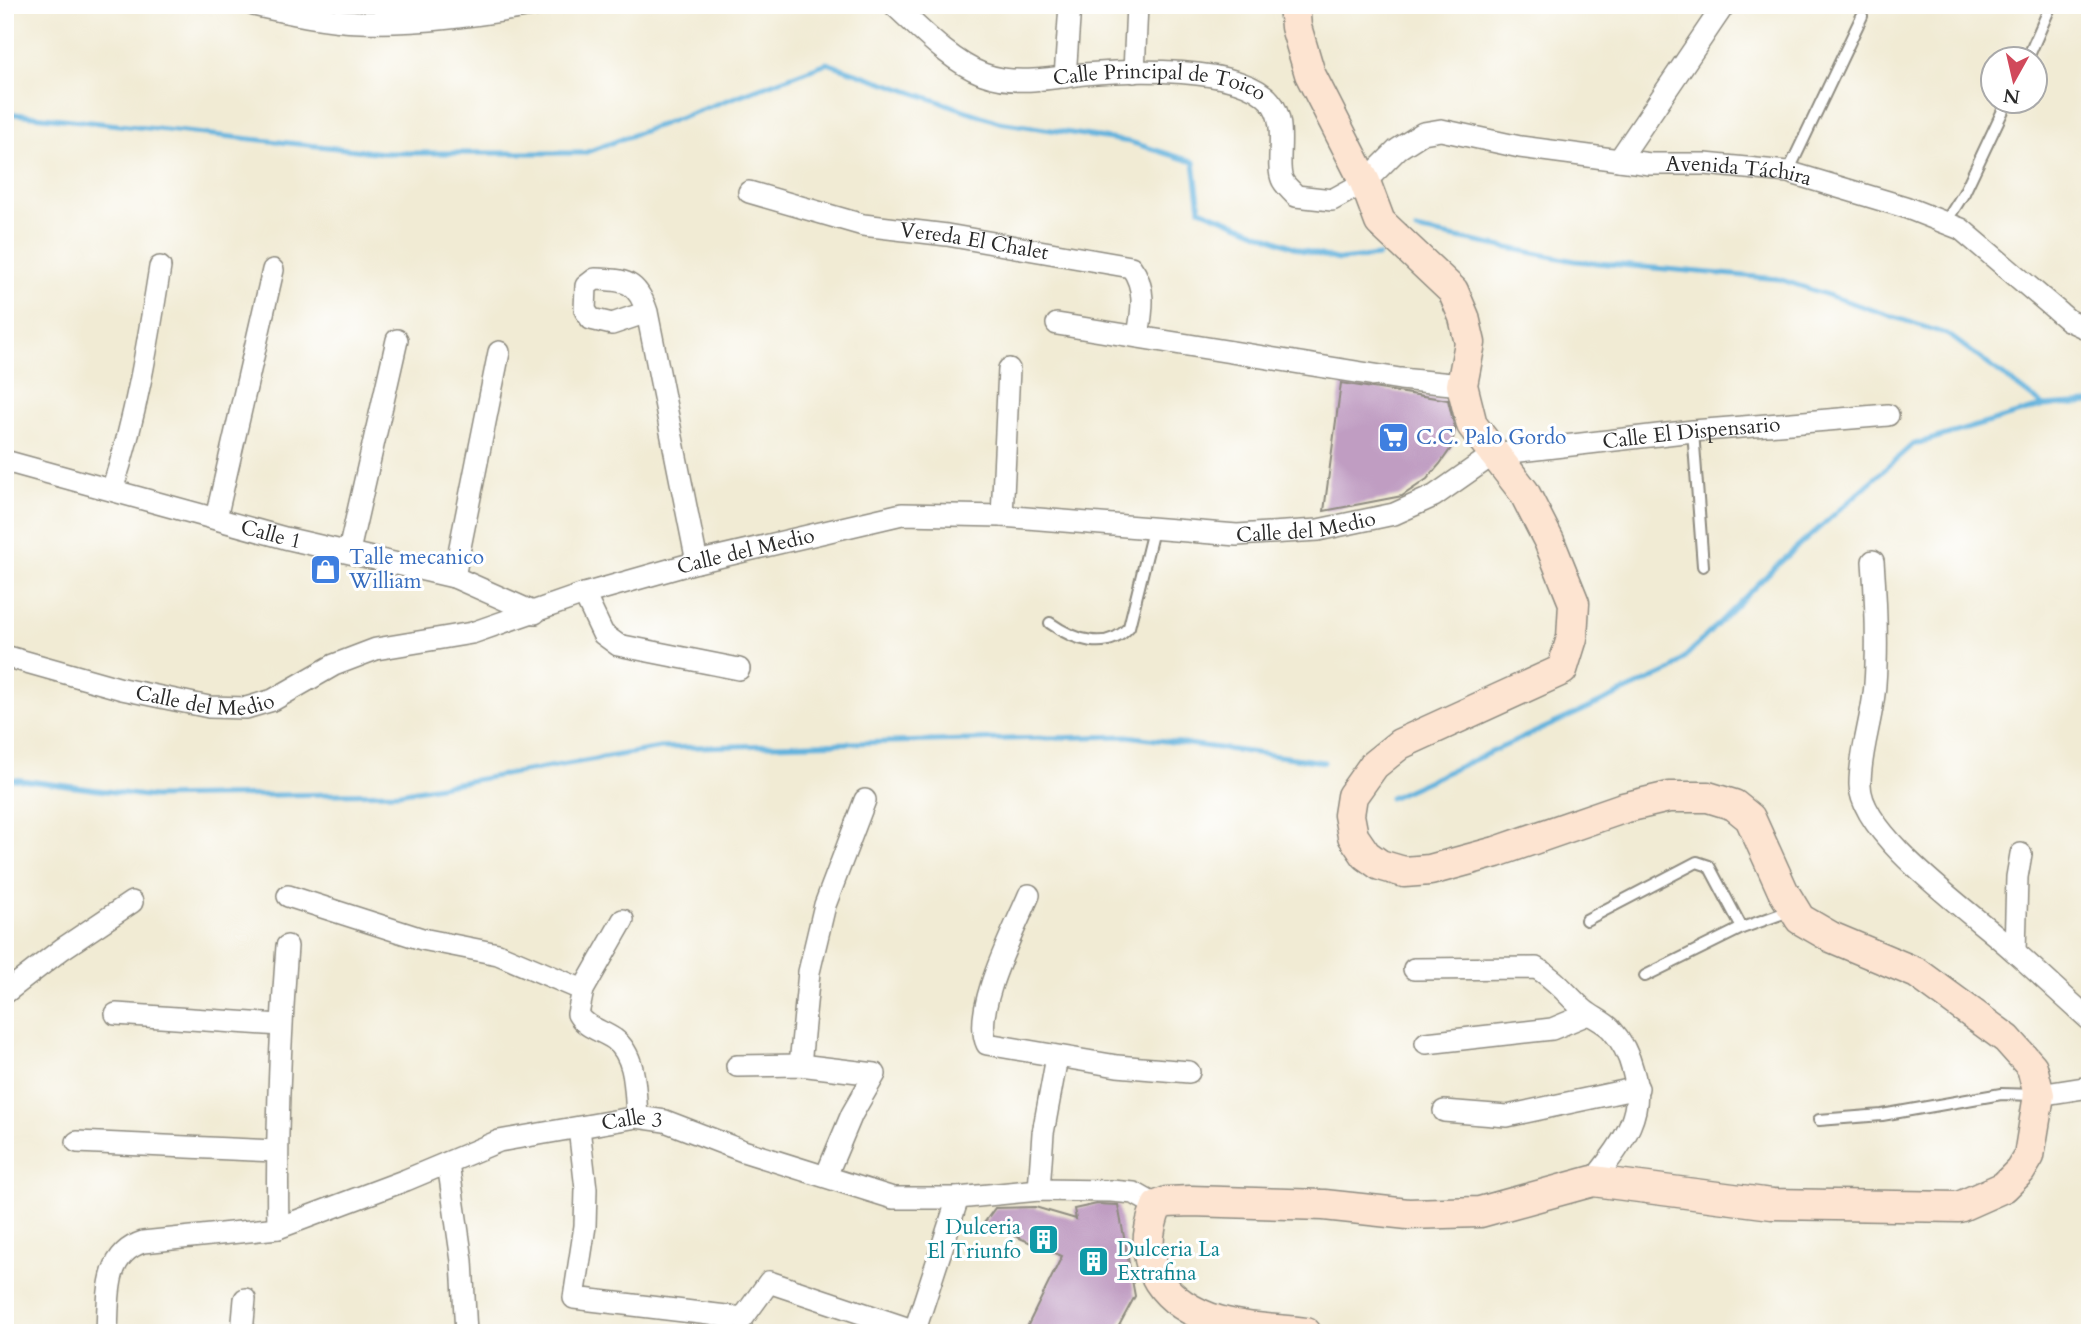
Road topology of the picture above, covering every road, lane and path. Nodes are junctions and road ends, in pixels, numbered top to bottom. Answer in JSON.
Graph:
{"nodes":[{"id":1,"x":254,"y":5,"type":"edge"},
{"id":2,"x":538,"y":5,"type":"edge"},
{"id":3,"x":894,"y":5,"type":"edge"},
{"id":4,"x":1070,"y":5,"type":"edge"},
{"id":5,"x":1137,"y":5,"type":"edge"},
{"id":6,"x":1294,"y":5,"type":"edge"},
{"id":7,"x":1724,"y":5,"type":"edge"},
{"id":8,"x":2051,"y":5,"type":"edge"},
{"id":9,"x":428,"y":12,"type":"edge"},
{"id":10,"x":1863,"y":16,"type":"dead end"},
{"id":11,"x":2033,"y":46,"type":"edge"},
{"id":12,"x":1134,"y":72,"type":"junction"},
{"id":13,"x":1065,"y":77,"type":"junction"},
{"id":14,"x":2000,"y":116,"type":"edge"},
{"id":15,"x":1619,"y":160,"type":"junction"},
{"id":16,"x":1788,"y":172,"type":"junction"},
{"id":17,"x":1365,"y":182,"type":"junction"},
{"id":18,"x":749,"y":191,"type":"dead end"},
{"id":19,"x":1945,"y":223,"type":"junction"},
{"id":20,"x":160,"y":267,"type":"dead end"},
{"id":21,"x":273,"y":270,"type":"dead end"},
{"id":22,"x":647,"y":312,"type":"dead end"},
{"id":23,"x":1057,"y":324,"type":"dead end"},
{"id":24,"x":2090,"y":330,"type":"edge"},
{"id":25,"x":1138,"y":336,"type":"junction"},
{"id":26,"x":397,"y":340,"type":"dead end"},
{"id":27,"x":499,"y":352,"type":"dead end"},
{"id":28,"x":1009,"y":369,"type":"dead end"},
{"id":29,"x":1462,"y":385,"type":"junction"},
{"id":30,"x":1888,"y":415,"type":"dead end"},
{"id":31,"x":1693,"y":431,"type":"junction"},
{"id":32,"x":1494,"y":454,"type":"junction"},
{"id":33,"x":5,"y":461,"type":"edge"},
{"id":34,"x":112,"y":490,"type":"junction"},
{"id":35,"x":1002,"y":516,"type":"junction"},
{"id":36,"x":216,"y":518,"type":"junction"},
{"id":37,"x":1153,"y":530,"type":"junction"},
{"id":38,"x":349,"y":551,"type":"junction"},
{"id":39,"x":1873,"y":561,"type":"dead end"},
{"id":40,"x":696,"y":562,"type":"junction"},
{"id":41,"x":1703,"y":566,"type":"dead end"},
{"id":42,"x":454,"y":577,"type":"junction"},
{"id":43,"x":584,"y":594,"type":"junction"},
{"id":44,"x":535,"y":613,"type":"junction"},
{"id":45,"x":1050,"y":623,"type":"dead end"},
{"id":46,"x":5,"y":656,"type":"edge"},
{"id":47,"x":739,"y":669,"type":"dead end"},
{"id":48,"x":866,"y":800,"type":"dead end"},
{"id":49,"x":2021,"y":854,"type":"dead end"},
{"id":50,"x":1030,"y":895,"type":"dead end"},
{"id":51,"x":288,"y":896,"type":"dead end"},
{"id":52,"x":132,"y":902,"type":"dead end"},
{"id":53,"x":1794,"y":909,"type":"junction"},
{"id":54,"x":623,"y":920,"type":"dead end"},
{"id":55,"x":1586,"y":920,"type":"dead end"},
{"id":56,"x":1742,"y":928,"type":"junction"},
{"id":57,"x":287,"y":946,"type":"dead end"},
{"id":58,"x":2015,"y":951,"type":"junction"},
{"id":59,"x":1414,"y":968,"type":"dead end"},
{"id":60,"x":1645,"y":976,"type":"dead end"},
{"id":61,"x":583,"y":990,"type":"junction"},
{"id":62,"x":5,"y":993,"type":"edge"},
{"id":63,"x":116,"y":1014,"type":"dead end"},
{"id":64,"x":1588,"y":1014,"type":"junction"},
{"id":65,"x":2090,"y":1020,"type":"edge"},
{"id":66,"x":281,"y":1025,"type":"junction"},
{"id":67,"x":1426,"y":1044,"type":"dead end"},
{"id":68,"x":1057,"y":1057,"type":"junction"},
{"id":69,"x":800,"y":1065,"type":"junction"},
{"id":70,"x":737,"y":1066,"type":"dead end"},
{"id":71,"x":1189,"y":1072,"type":"dead end"},
{"id":72,"x":2090,"y":1087,"type":"edge"},
{"id":73,"x":1639,"y":1088,"type":"junction"},
{"id":74,"x":2039,"y":1095,"type":"junction"},
{"id":75,"x":1444,"y":1111,"type":"dead end"},
{"id":76,"x":637,"y":1117,"type":"junction"},
{"id":77,"x":1819,"y":1120,"type":"dead end"},
{"id":78,"x":579,"y":1128,"type":"junction"},
{"id":79,"x":77,"y":1142,"type":"dead end"},
{"id":80,"x":276,"y":1151,"type":"junction"},
{"id":81,"x":448,"y":1163,"type":"junction"},
{"id":82,"x":826,"y":1177,"type":"junction"},
{"id":83,"x":1593,"y":1181,"type":"junction"},
{"id":84,"x":1039,"y":1190,"type":"junction"},
{"id":85,"x":958,"y":1198,"type":"junction"},
{"id":86,"x":1157,"y":1206,"type":"junction"},
{"id":87,"x":278,"y":1228,"type":"junction"},
{"id":88,"x":245,"y":1299,"type":"dead end"},
{"id":89,"x":914,"y":1332,"type":"edge"},
{"id":90,"x":107,"y":1333,"type":"edge"},
{"id":91,"x":242,"y":1333,"type":"edge"},
{"id":92,"x":466,"y":1333,"type":"edge"},
{"id":93,"x":1306,"y":1333,"type":"edge"}],
"edges":[{"from":1,"to":9,"type":"street"},
{"from":2,"to":9,"type":"street"},
{"from":3,"to":13,"type":"street","name":"Calle Principal de Toico"},
{"from":4,"to":13,"type":"street"},
{"from":5,"to":12,"type":"street"},
{"from":6,"to":17,"type":"main road"},
{"from":7,"to":15,"type":"street"},
{"from":8,"to":11,"type":"lane"},
{"from":10,"to":16,"type":"lane"},
{"from":12,"to":13,"type":"street","name":"Calle Principal de Toico"},
{"from":12,"to":17,"type":"street","name":"Calle Principal de Toico"},
{"from":14,"to":19,"type":"lane"},
{"from":15,"to":16,"type":"street","name":"Avenida Táchira"},
{"from":15,"to":17,"type":"street","name":"Avenida Táchira"},
{"from":16,"to":19,"type":"street","name":"Avenida Táchira"},
{"from":17,"to":29,"type":"main road"},
{"from":18,"to":25,"type":"street","name":"Vereda El Chalet"},
{"from":19,"to":24,"type":"street","name":"Avenida Táchira"},
{"from":20,"to":34,"type":"street"},
{"from":21,"to":36,"type":"street"},
{"from":22,"to":40,"type":"street"},
{"from":23,"to":25,"type":"street"},
{"from":25,"to":29,"type":"street"},
{"from":26,"to":38,"type":"street"},
{"from":27,"to":42,"type":"street"},
{"from":28,"to":35,"type":"street"},
{"from":29,"to":32,"type":"main road"},
{"from":30,"to":31,"type":"street","name":"Calle El Dispensario"},
{"from":31,"to":32,"type":"street","name":"Calle El Dispensario"},
{"from":31,"to":41,"type":"lane"},
{"from":32,"to":37,"type":"street","name":"Calle del Medio"},
{"from":32,"to":53,"type":"main road"},
{"from":33,"to":34,"type":"street","name":"Calle 1"},
{"from":34,"to":36,"type":"street","name":"Calle 1"},
{"from":35,"to":37,"type":"street","name":"Calle del Medio"},
{"from":35,"to":40,"type":"street","name":"Calle del Medio"},
{"from":36,"to":38,"type":"street","name":"Calle 1"},
{"from":37,"to":45,"type":"lane"},
{"from":38,"to":42,"type":"street","name":"Calle 1"},
{"from":39,"to":58,"type":"street"},
{"from":40,"to":43,"type":"street","name":"Calle del Medio"},
{"from":42,"to":44,"type":"street","name":"Calle 1"},
{"from":43,"to":44,"type":"street","name":"Calle del Medio"},
{"from":43,"to":47,"type":"street"},
{"from":44,"to":46,"type":"street","name":"Calle del Medio"},
{"from":48,"to":69,"type":"street"},
{"from":49,"to":58,"type":"street"},
{"from":50,"to":68,"type":"street"},
{"from":51,"to":61,"type":"street"},
{"from":52,"to":62,"type":"street"},
{"from":53,"to":56,"type":"lane"},
{"from":53,"to":74,"type":"main road"},
{"from":54,"to":61,"type":"street"},
{"from":55,"to":56,"type":"lane"},
{"from":56,"to":60,"type":"lane"},
{"from":57,"to":66,"type":"street"},
{"from":58,"to":65,"type":"street"},
{"from":59,"to":64,"type":"street"},
{"from":61,"to":76,"type":"street"},
{"from":63,"to":66,"type":"street"},
{"from":64,"to":67,"type":"street"},
{"from":64,"to":73,"type":"street"},
{"from":66,"to":80,"type":"street"},
{"from":68,"to":71,"type":"street"},
{"from":68,"to":84,"type":"street"},
{"from":69,"to":70,"type":"street"},
{"from":69,"to":82,"type":"street"},
{"from":72,"to":74,"type":"street"},
{"from":73,"to":75,"type":"street"},
{"from":73,"to":83,"type":"street"},
{"from":74,"to":77,"type":"lane"},
{"from":74,"to":83,"type":"main road"},
{"from":76,"to":78,"type":"street","name":"Calle 3"},
{"from":76,"to":82,"type":"street","name":"Calle 3"},
{"from":78,"to":81,"type":"street","name":"Calle 3"},
{"from":78,"to":89,"type":"street"},
{"from":79,"to":80,"type":"street"},
{"from":80,"to":87,"type":"street"},
{"from":81,"to":87,"type":"street","name":"Calle 3"},
{"from":81,"to":92,"type":"street"},
{"from":82,"to":85,"type":"street","name":"Calle 3"},
{"from":83,"to":86,"type":"main road"},
{"from":84,"to":85,"type":"street","name":"Calle 3"},
{"from":84,"to":86,"type":"street","name":"Calle 3"},
{"from":85,"to":89,"type":"street"},
{"from":86,"to":93,"type":"main road"},
{"from":87,"to":90,"type":"street","name":"Calle 3"},
{"from":88,"to":91,"type":"street"}]}
